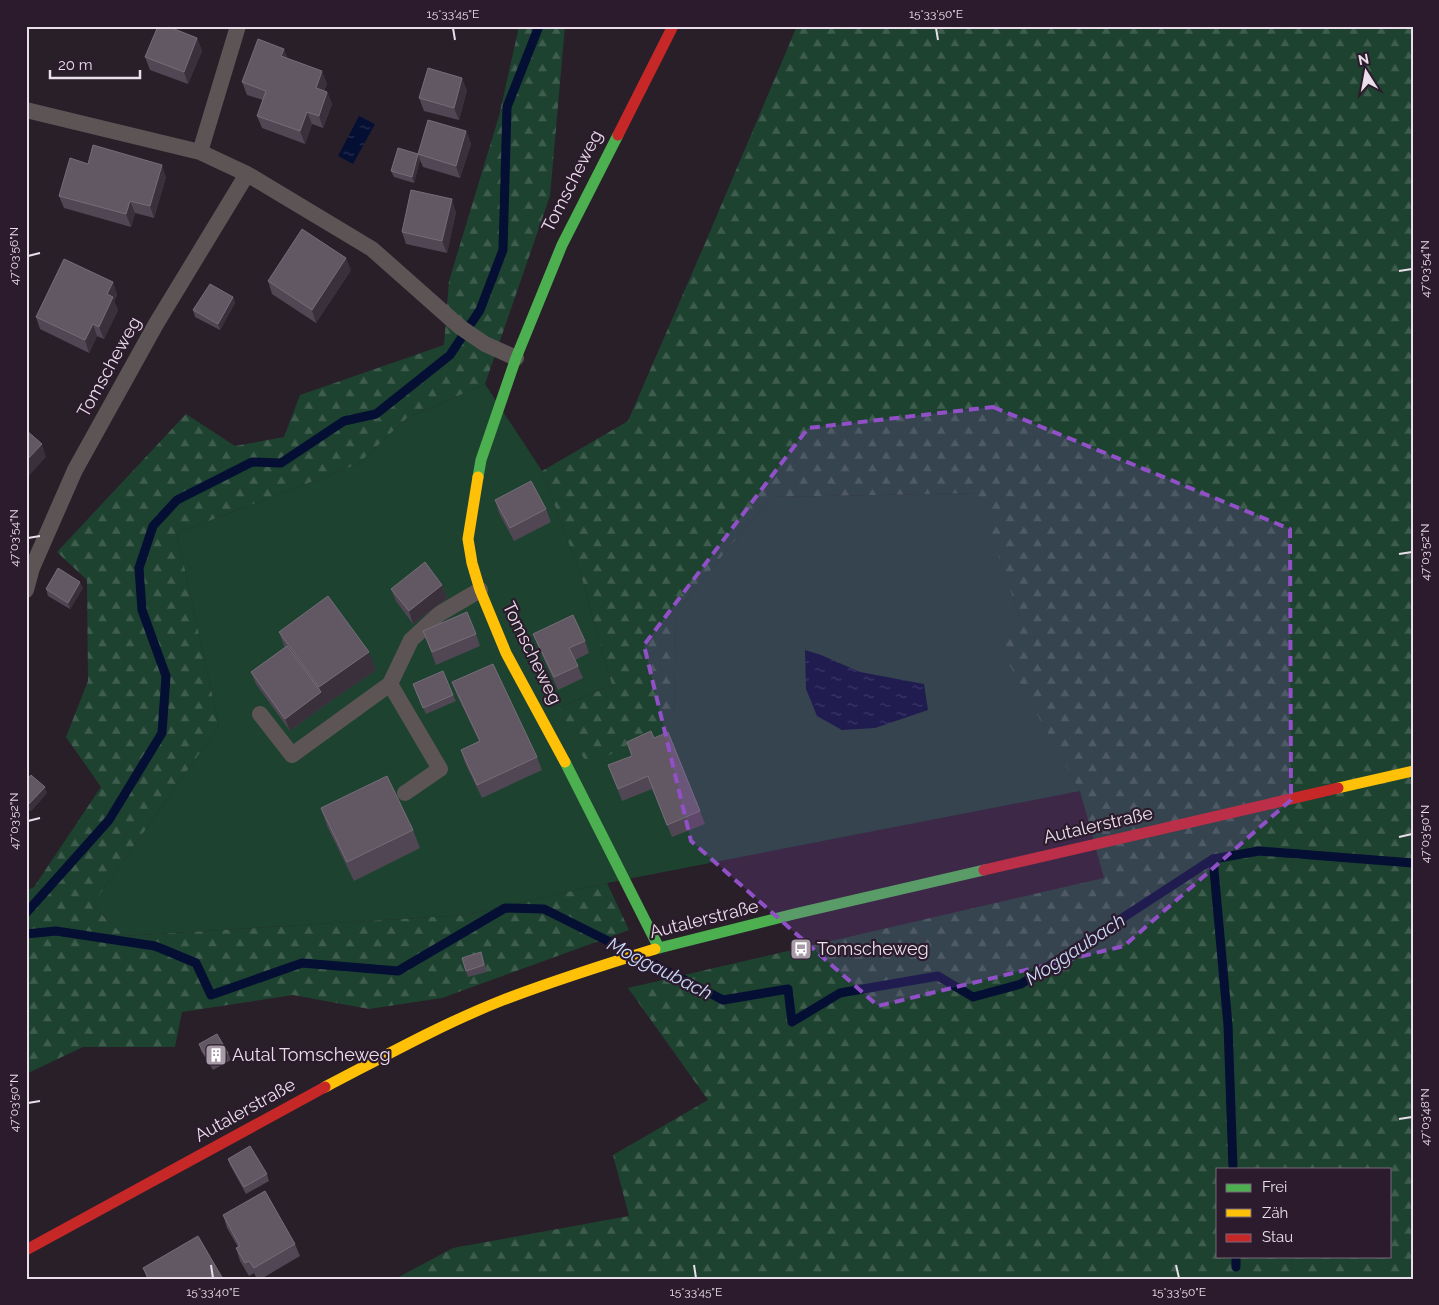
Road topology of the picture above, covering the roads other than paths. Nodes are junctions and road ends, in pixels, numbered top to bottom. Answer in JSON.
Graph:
{"nodes":[{"id":1,"x":238,"y":26,"type":"edge"},
{"id":2,"x":673,"y":26,"type":"edge"},
{"id":3,"x":26,"y":110,"type":"edge"},
{"id":4,"x":200,"y":152,"type":"junction"},
{"id":5,"x":247,"y":174,"type":"junction"},
{"id":6,"x":516,"y":358,"type":"junction"},
{"id":7,"x":26,"y":590,"type":"edge"},
{"id":8,"x":480,"y":590,"type":"junction"},
{"id":9,"x":390,"y":684,"type":"junction"},
{"id":10,"x":260,"y":714,"type":"dead end"},
{"id":11,"x":1413,"y":771,"type":"edge"},
{"id":12,"x":405,"y":793,"type":"dead end"},
{"id":13,"x":659,"y":948,"type":"junction"},
{"id":14,"x":26,"y":1250,"type":"edge"}],
"edges":[{"from":1,"to":4,"type":"lane"},
{"from":2,"to":6,"type":"main road","name":"Tomscheweg"},
{"from":3,"to":4,"type":"lane"},
{"from":4,"to":5,"type":"lane"},
{"from":5,"to":6,"type":"lane"},
{"from":5,"to":7,"type":"lane","name":"Tomscheweg"},
{"from":6,"to":8,"type":"main road","name":"Tomscheweg"},
{"from":8,"to":9,"type":"lane"},
{"from":8,"to":13,"type":"main road","name":"Tomscheweg"},
{"from":9,"to":10,"type":"lane"},
{"from":9,"to":12,"type":"lane"},
{"from":11,"to":13,"type":"main road","name":"Autalerstraße"},
{"from":13,"to":14,"type":"main road","name":"Autalerstraße"}]}
